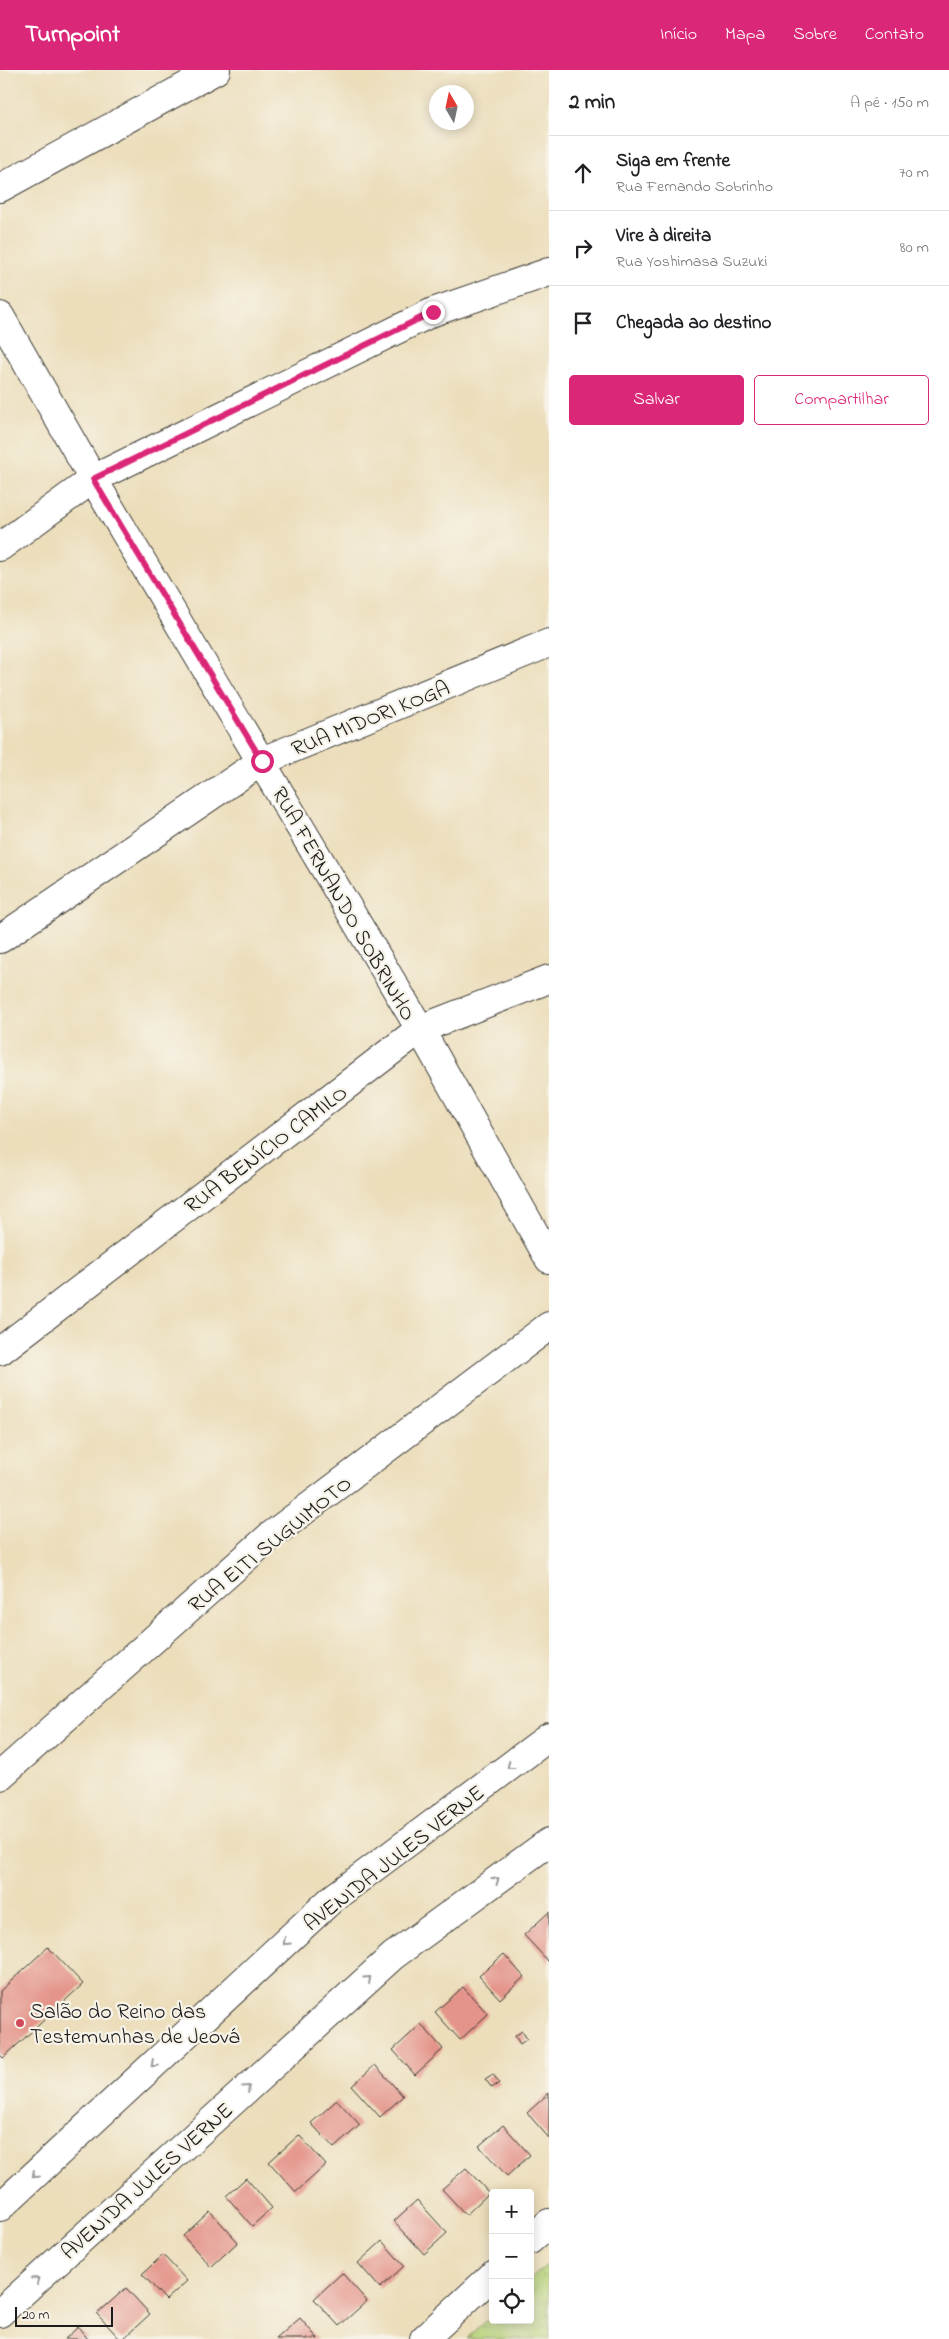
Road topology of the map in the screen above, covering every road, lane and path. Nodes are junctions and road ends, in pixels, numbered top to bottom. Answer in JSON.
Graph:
{"nodes":[{"id":1,"x":216,"y":70,"type":"edge"},
{"id":2,"x":0,"y":188,"type":"edge"},
{"id":3,"x":549,"y":272,"type":"edge"},
{"id":4,"x":0,"y":316,"type":"edge"},
{"id":5,"x":93,"y":479,"type":"junction"},
{"id":6,"x":0,"y":547,"type":"edge"},
{"id":7,"x":549,"y":643,"type":"edge"},
{"id":8,"x":262,"y":761,"type":"junction"},
{"id":9,"x":0,"y":939,"type":"edge"},
{"id":10,"x":549,"y":979,"type":"edge"},
{"id":11,"x":420,"y":1029,"type":"junction"},
{"id":12,"x":549,"y":1259,"type":"edge"},
{"id":13,"x":549,"y":1326,"type":"edge"},
{"id":14,"x":0,"y":1351,"type":"edge"},
{"id":15,"x":549,"y":1737,"type":"edge"},
{"id":16,"x":0,"y":1776,"type":"edge"},
{"id":17,"x":549,"y":1842,"type":"edge"},
{"id":18,"x":0,"y":2207,"type":"edge"},
{"id":19,"x":549,"y":2223,"type":"edge"},
{"id":20,"x":534,"y":2236,"type":"edge"},
{"id":21,"x":489,"y":2279,"type":"edge"},
{"id":22,"x":0,"y":2312,"type":"edge"},
{"id":23,"x":424,"y":2339,"type":"edge"}],
"edges":[{"from":1,"to":2,"type":"street"},
{"from":3,"to":5,"type":"street"},
{"from":4,"to":5,"type":"street","name":"RUA FERNANDO SOBRINHO"},
{"from":5,"to":6,"type":"street"},
{"from":5,"to":8,"type":"street","name":"RUA FERNANDO SOBRINHO"},
{"from":7,"to":8,"type":"street","name":"RUA MIDORI KOGA"},
{"from":8,"to":9,"type":"street","name":"RUA MIDORI KOGA"},
{"from":8,"to":11,"type":"street","name":"RUA FERNANDO SOBRINHO"},
{"from":10,"to":11,"type":"street","name":"RUA BENÍCIO CAMILO"},
{"from":11,"to":12,"type":"street","name":"RUA FERNANDO SOBRINHO"},
{"from":11,"to":14,"type":"street","name":"RUA BENÍCIO CAMILO"},
{"from":13,"to":16,"type":"street","name":"RUA EITI SUGUIMOTO"},
{"from":15,"to":18,"type":"street","name":"AVENIDA JULES VERNE","one_way":true},
{"from":22,"to":17,"type":"street","name":"AVENIDA JULES VERNE","one_way":true},
{"from":19,"to":20,"type":"street"},
{"from":21,"to":23,"type":"street"}]}
